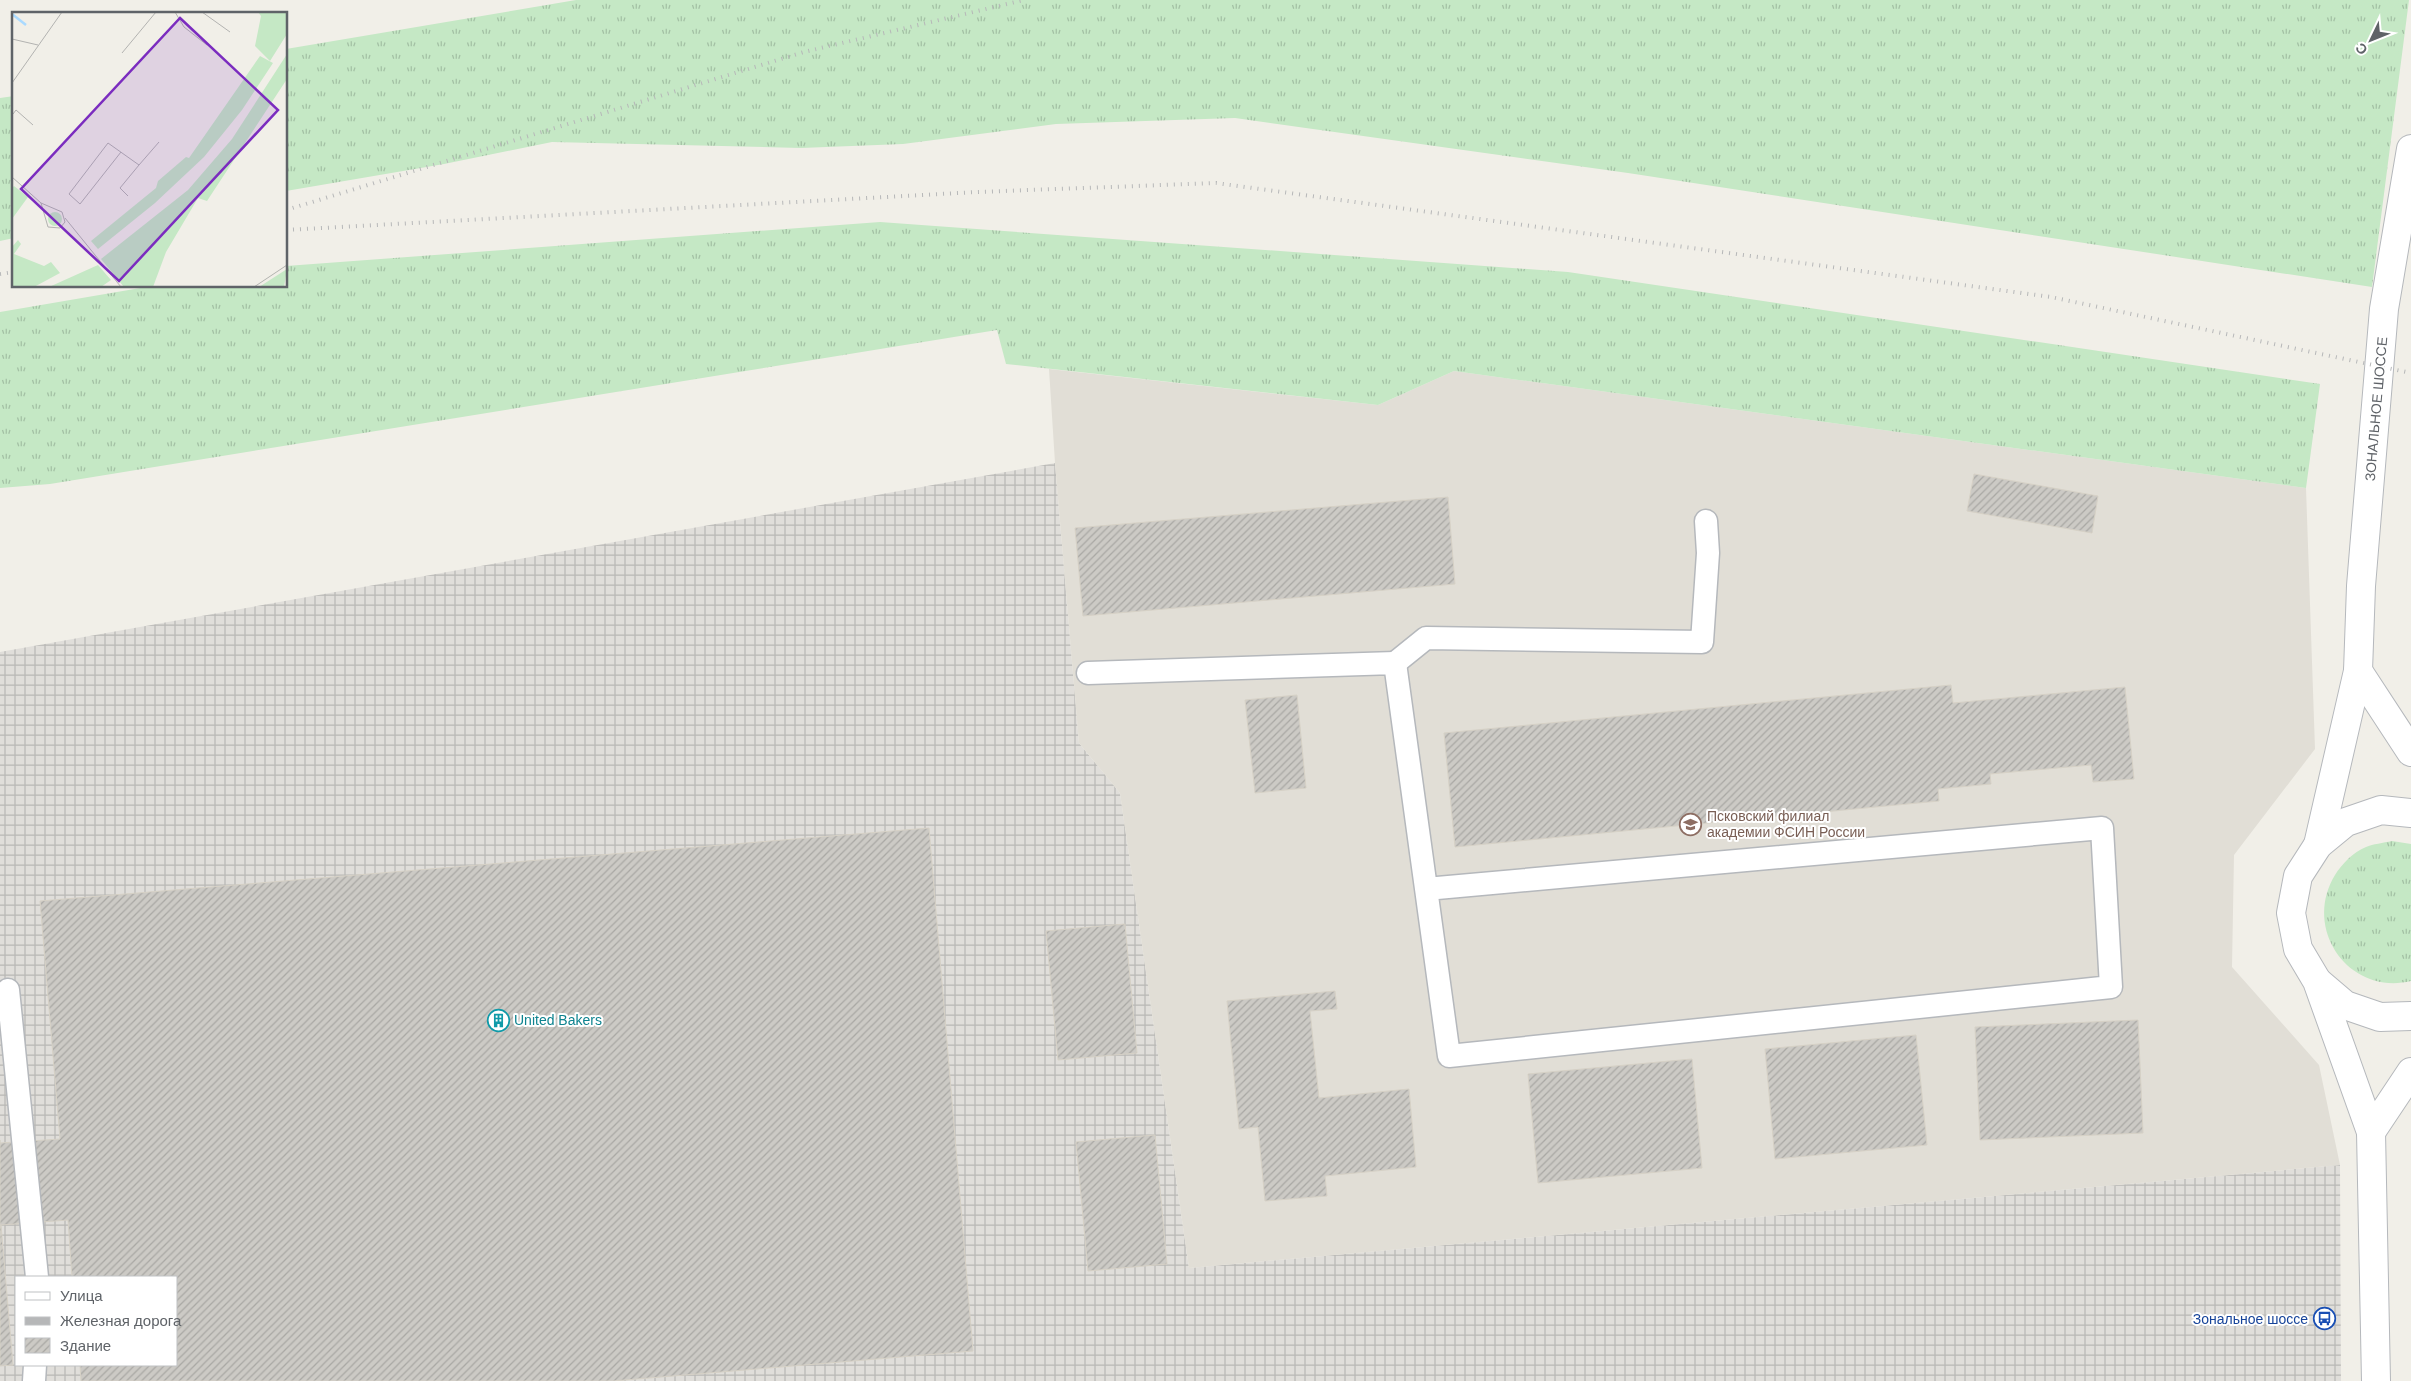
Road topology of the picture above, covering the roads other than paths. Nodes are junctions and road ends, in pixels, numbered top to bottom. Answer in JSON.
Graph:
{"nodes":[{"id":1,"x":2411,"y":149,"type":"edge"},
{"id":2,"x":1706,"y":521,"type":"dead end"},
{"id":3,"x":1395,"y":663,"type":"junction"},
{"id":4,"x":2358,"y":671,"type":"junction"},
{"id":5,"x":1088,"y":673,"type":"dead end"},
{"id":6,"x":2411,"y":752,"type":"edge"},
{"id":7,"x":2411,"y":813,"type":"edge"},
{"id":8,"x":2318,"y":844,"type":"junction"},
{"id":9,"x":1426,"y":889,"type":"junction"},
{"id":10,"x":2316,"y":982,"type":"junction"},
{"id":11,"x":8,"y":990,"type":"dead end"},
{"id":12,"x":2411,"y":1016,"type":"edge"},
{"id":13,"x":2411,"y":1072,"type":"edge"},
{"id":14,"x":2371,"y":1132,"type":"junction"},
{"id":15,"x":37,"y":1276,"type":"edge"},
{"id":16,"x":35,"y":1366,"type":"edge"},
{"id":17,"x":34,"y":1381,"type":"edge"},
{"id":18,"x":2376,"y":1381,"type":"edge"}],
"edges":[{"from":1,"to":4,"type":"street","name":"ЗОНАЛЬНОЕ ШОССЕ"},
{"from":2,"to":3,"type":"lane"},
{"from":3,"to":5,"type":"lane"},
{"from":3,"to":9,"type":"lane"},
{"from":4,"to":6,"type":"street"},
{"from":4,"to":8,"type":"street","name":"ЗОНАЛЬНОЕ ШОССЕ"},
{"from":7,"to":8,"type":"street","name":"ЗОНАЛЬНОЕ ШОССЕ"},
{"from":8,"to":10,"type":"street","name":"ЗОНАЛЬНОЕ ШОССЕ"},
{"from":9,"to":9,"type":"lane"},
{"from":10,"to":12,"type":"street","name":"ЗОНАЛЬНОЕ ШОССЕ"},
{"from":10,"to":14,"type":"street","name":"ЗОНАЛЬНОЕ ШОССЕ"},
{"from":11,"to":15,"type":"lane"},
{"from":13,"to":14,"type":"street"},
{"from":14,"to":18,"type":"street","name":"ЗОНАЛЬНОЕ ШОССЕ"},
{"from":16,"to":17,"type":"lane"}]}
